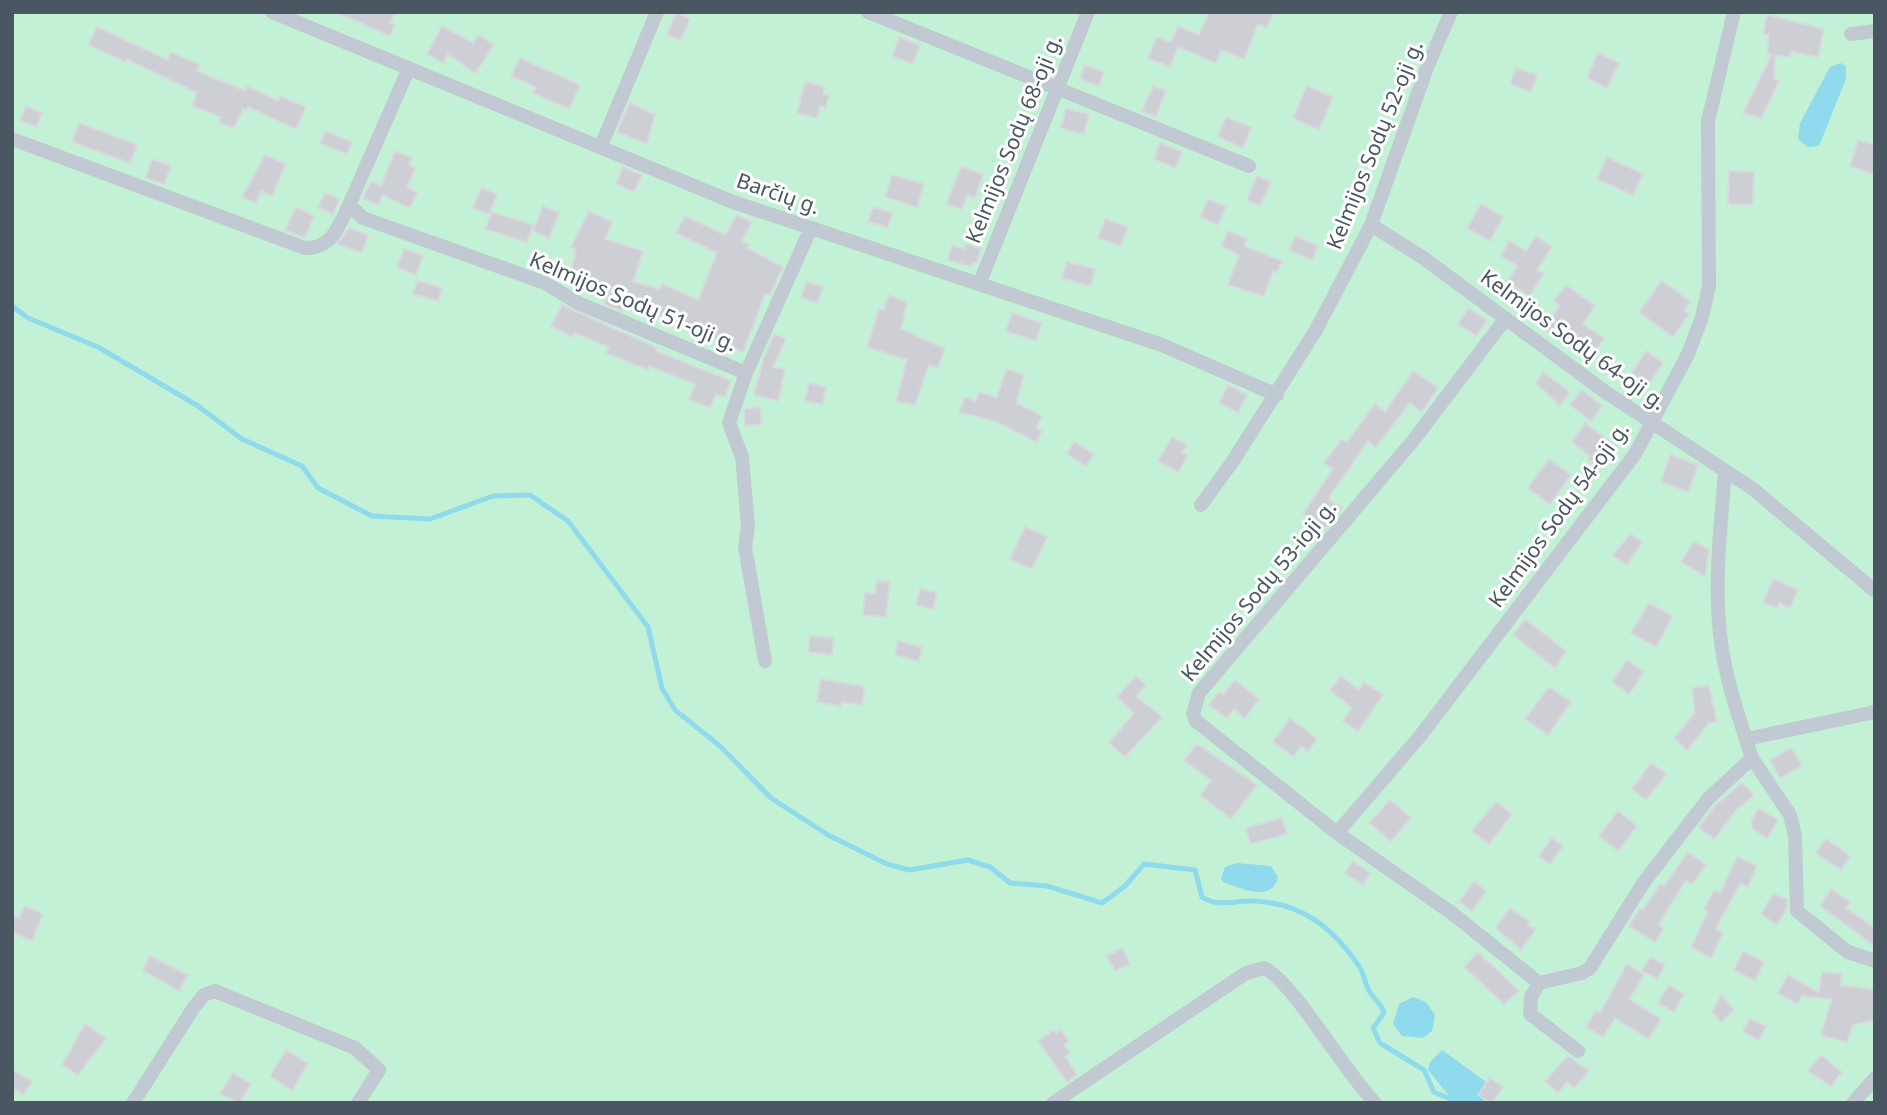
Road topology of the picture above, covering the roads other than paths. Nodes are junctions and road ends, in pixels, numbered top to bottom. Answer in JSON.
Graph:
{"nodes":[{"id":1,"x":272,"y":12,"type":"edge"},
{"id":2,"x":657,"y":12,"type":"edge"},
{"id":3,"x":868,"y":12,"type":"edge"},
{"id":4,"x":1088,"y":12,"type":"edge"},
{"id":5,"x":1451,"y":12,"type":"edge"},
{"id":6,"x":1734,"y":12,"type":"edge"},
{"id":7,"x":1875,"y":31,"type":"edge"},
{"id":8,"x":1851,"y":34,"type":"dead end"},
{"id":9,"x":408,"y":68,"type":"junction"},
{"id":10,"x":1055,"y":87,"type":"junction"},
{"id":11,"x":12,"y":139,"type":"edge"},
{"id":12,"x":601,"y":146,"type":"junction"},
{"id":13,"x":1249,"y":166,"type":"dead end"},
{"id":14,"x":349,"y":205,"type":"junction"},
{"id":15,"x":1371,"y":225,"type":"junction"},
{"id":16,"x":811,"y":228,"type":"junction"},
{"id":17,"x":980,"y":282,"type":"junction"},
{"id":18,"x":1506,"y":318,"type":"junction"},
{"id":19,"x":747,"y":373,"type":"junction"},
{"id":20,"x":1277,"y":394,"type":"junction"},
{"id":21,"x":1652,"y":424,"type":"junction"},
{"id":22,"x":1725,"y":471,"type":"junction"},
{"id":23,"x":1201,"y":505,"type":"dead end"},
{"id":24,"x":1875,"y":591,"type":"edge"},
{"id":25,"x":765,"y":661,"type":"dead end"},
{"id":26,"x":1875,"y":712,"type":"edge"},
{"id":27,"x":1746,"y":739,"type":"junction"},
{"id":28,"x":1752,"y":758,"type":"junction"},
{"id":29,"x":1337,"y":833,"type":"junction"},
{"id":30,"x":1875,"y":961,"type":"edge"},
{"id":31,"x":1539,"y":983,"type":"junction"},
{"id":32,"x":1578,"y":1051,"type":"dead end"},
{"id":33,"x":1875,"y":1078,"type":"edge"},
{"id":34,"x":133,"y":1103,"type":"edge"},
{"id":35,"x":358,"y":1103,"type":"edge"},
{"id":36,"x":1054,"y":1103,"type":"edge"},
{"id":37,"x":1375,"y":1103,"type":"edge"},
{"id":38,"x":1853,"y":1103,"type":"edge"}],
"edges":[{"from":1,"to":9,"type":"street","name":"Barčių g."},
{"from":2,"to":12,"type":"street"},
{"from":3,"to":10,"type":"street"},
{"from":4,"to":10,"type":"street","name":"Kelmijos Sodų 68-oji g."},
{"from":5,"to":15,"type":"street","name":"Kelmijos Sodų 52-oji g."},
{"from":6,"to":21,"type":"street","name":"Kelmijos Sodų 54-oji g."},
{"from":7,"to":8,"type":"street"},
{"from":9,"to":12,"type":"street","name":"Barčių g."},
{"from":9,"to":14,"type":"street"},
{"from":10,"to":13,"type":"street"},
{"from":10,"to":17,"type":"street","name":"Kelmijos Sodų 68-oji g."},
{"from":11,"to":14,"type":"street"},
{"from":12,"to":16,"type":"street","name":"Barčių g."},
{"from":14,"to":19,"type":"street","name":"Kelmijos Sodų 51-oji g."},
{"from":15,"to":18,"type":"street","name":"Kelmijos Sodų 64-oji g."},
{"from":15,"to":20,"type":"street","name":"Kelmijos Sodų 52-oji g."},
{"from":16,"to":17,"type":"street","name":"Barčių g."},
{"from":16,"to":19,"type":"street"},
{"from":17,"to":20,"type":"street","name":"Barčių g."},
{"from":18,"to":21,"type":"street","name":"Kelmijos Sodų 64-oji g."},
{"from":18,"to":29,"type":"street","name":"Kelmijos Sodų 53-ioji g."},
{"from":19,"to":25,"type":"street","name":"Kelmijos Sodų 51-oji g."},
{"from":20,"to":23,"type":"street","name":"Kelmijos Sodų 52-oji g."},
{"from":21,"to":22,"type":"street","name":"Kelmijos Sodų 64-oji g."},
{"from":21,"to":29,"type":"street","name":"Kelmijos Sodų 54-oji g."},
{"from":22,"to":24,"type":"street","name":"Kelmijos Sodų 64-oji g."},
{"from":22,"to":27,"type":"street"},
{"from":26,"to":27,"type":"street"},
{"from":27,"to":28,"type":"street"},
{"from":28,"to":30,"type":"street"},
{"from":28,"to":31,"type":"street"},
{"from":29,"to":31,"type":"street","name":"Kelmijos Sodų 53-ioji g."},
{"from":31,"to":32,"type":"street"},
{"from":33,"to":38,"type":"street"},
{"from":34,"to":35,"type":"street"},
{"from":36,"to":37,"type":"street"}]}
